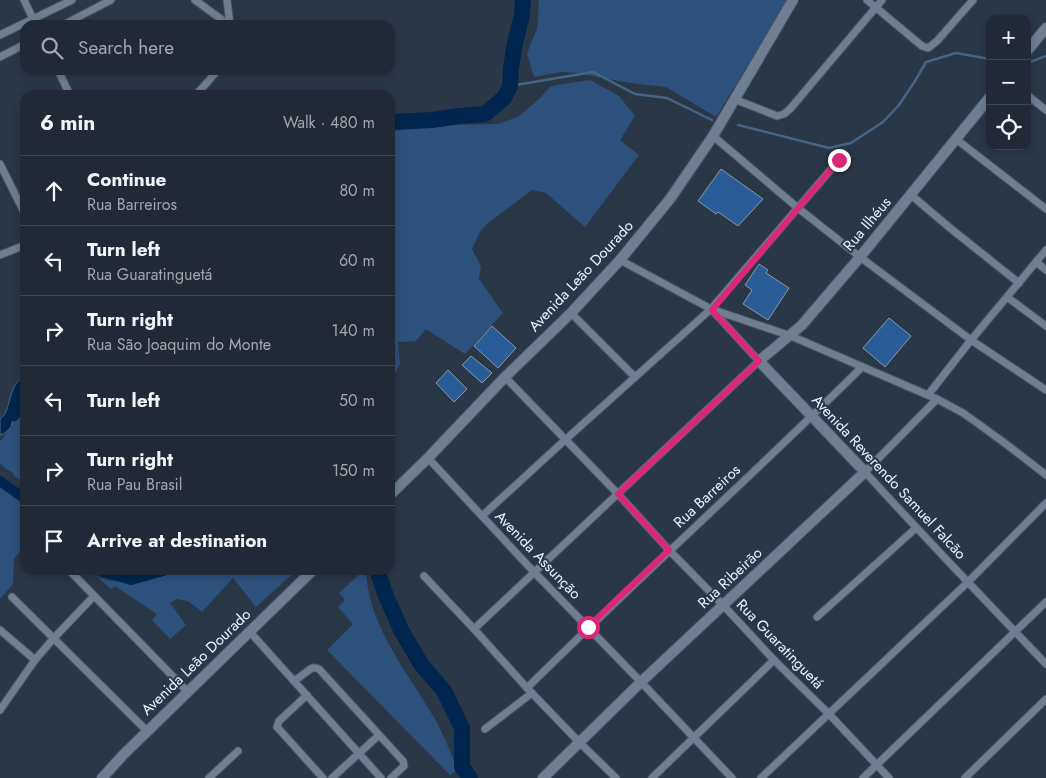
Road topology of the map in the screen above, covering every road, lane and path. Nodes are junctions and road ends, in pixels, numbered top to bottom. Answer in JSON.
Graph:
{"nodes":[{"id":1,"x":24,"y":0,"type":"edge"},
{"id":2,"x":72,"y":0,"type":"edge"},
{"id":3,"x":111,"y":0,"type":"edge"},
{"id":4,"x":195,"y":0,"type":"edge"},
{"id":5,"x":226,"y":0,"type":"edge"},
{"id":6,"x":793,"y":0,"type":"edge"},
{"id":7,"x":867,"y":0,"type":"edge"},
{"id":8,"x":882,"y":0,"type":"edge"},
{"id":9,"x":973,"y":0,"type":"edge"},
{"id":10,"x":876,"y":7,"type":"junction"},
{"id":11,"x":33,"y":20,"type":"edge"},
{"id":12,"x":37,"y":20,"type":"edge"},
{"id":13,"x":73,"y":20,"type":"edge"},
{"id":14,"x":222,"y":20,"type":"edge"},
{"id":15,"x":228,"y":20,"type":"edge"},
{"id":16,"x":20,"y":27,"type":"edge"},
{"id":17,"x":1046,"y":28,"type":"edge"},
{"id":18,"x":0,"y":35,"type":"edge"},
{"id":19,"x":20,"y":46,"type":"edge"},
{"id":20,"x":1031,"y":46,"type":"edge"},
{"id":21,"x":0,"y":56,"type":"edge"},
{"id":22,"x":60,"y":75,"type":"edge"},
{"id":23,"x":214,"y":75,"type":"edge"},
{"id":24,"x":68,"y":90,"type":"edge"},
{"id":25,"x":200,"y":90,"type":"edge"},
{"id":26,"x":1031,"y":98,"type":"edge"},
{"id":27,"x":734,"y":99,"type":"junction"},
{"id":28,"x":986,"y":103,"type":"edge"},
{"id":29,"x":1046,"y":110,"type":"edge"},
{"id":30,"x":713,"y":136,"type":"junction"},
{"id":31,"x":956,"y":139,"type":"junction"},
{"id":32,"x":839,"y":160,"type":"dead end"},
{"id":33,"x":0,"y":164,"type":"edge"},
{"id":34,"x":911,"y":195,"type":"junction"},
{"id":35,"x":20,"y":204,"type":"edge"},
{"id":36,"x":798,"y":208,"type":"junction"},
{"id":37,"x":1046,"y":210,"type":"edge"},
{"id":38,"x":20,"y":247,"type":"edge"},
{"id":39,"x":1046,"y":250,"type":"edge"},
{"id":40,"x":0,"y":255,"type":"edge"},
{"id":41,"x":860,"y":257,"type":"junction"},
{"id":42,"x":620,"y":260,"type":"junction"},
{"id":43,"x":1036,"y":262,"type":"junction"},
{"id":44,"x":1046,"y":270,"type":"edge"},
{"id":45,"x":1019,"y":282,"type":"junction"},
{"id":46,"x":1007,"y":297,"type":"junction"},
{"id":47,"x":712,"y":310,"type":"junction"},
{"id":48,"x":571,"y":313,"type":"junction"},
{"id":49,"x":1046,"y":326,"type":"edge"},
{"id":50,"x":790,"y":336,"type":"junction"},
{"id":51,"x":971,"y":340,"type":"junction"},
{"id":52,"x":759,"y":361,"type":"junction"},
{"id":53,"x":862,"y":367,"type":"junction"},
{"id":54,"x":505,"y":377,"type":"junction"},
{"id":55,"x":635,"y":377,"type":"junction"},
{"id":56,"x":1046,"y":390,"type":"edge"},
{"id":57,"x":928,"y":395,"type":"junction"},
{"id":58,"x":938,"y":400,"type":"junction"},
{"id":59,"x":812,"y":417,"type":"junction"},
{"id":60,"x":565,"y":440,"type":"junction"},
{"id":61,"x":428,"y":458,"type":"junction"},
{"id":62,"x":865,"y":472,"type":"junction"},
{"id":63,"x":1046,"y":475,"type":"edge"},
{"id":64,"x":395,"y":490,"type":"edge"},
{"id":65,"x":618,"y":494,"type":"junction"},
{"id":66,"x":1046,"y":503,"type":"edge"},
{"id":67,"x":482,"y":516,"type":"junction"},
{"id":68,"x":916,"y":528,"type":"junction"},
{"id":69,"x":669,"y":550,"type":"junction"},
{"id":70,"x":534,"y":572,"type":"junction"},
{"id":71,"x":74,"y":575,"type":"edge"},
{"id":72,"x":308,"y":575,"type":"edge"},
{"id":73,"x":424,"y":576,"type":"dead end"},
{"id":74,"x":968,"y":582,"type":"junction"},
{"id":75,"x":94,"y":596,"type":"junction"},
{"id":76,"x":12,"y":597,"type":"dead end"},
{"id":77,"x":1046,"y":602,"type":"edge"},
{"id":78,"x":723,"y":605,"type":"junction"},
{"id":79,"x":817,"y":616,"type":"dead end"},
{"id":80,"x":588,"y":627,"type":"junction"},
{"id":81,"x":474,"y":629,"type":"junction"},
{"id":82,"x":0,"y":630,"type":"edge"},
{"id":83,"x":250,"y":632,"type":"junction"},
{"id":84,"x":1016,"y":632,"type":"junction"},
{"id":85,"x":53,"y":639,"type":"junction"},
{"id":86,"x":35,"y":660,"type":"junction"},
{"id":87,"x":774,"y":660,"type":"junction"},
{"id":88,"x":1046,"y":664,"type":"edge"},
{"id":89,"x":294,"y":681,"type":"junction"},
{"id":90,"x":641,"y":682,"type":"junction"},
{"id":91,"x":529,"y":690,"type":"junction"},
{"id":92,"x":188,"y":692,"type":"junction"},
{"id":93,"x":307,"y":695,"type":"junction"},
{"id":94,"x":1046,"y":699,"type":"edge"},
{"id":95,"x":0,"y":710,"type":"edge"},
{"id":96,"x":829,"y":714,"type":"junction"},
{"id":97,"x":485,"y":729,"type":"dead end"},
{"id":98,"x":147,"y":731,"type":"junction"},
{"id":99,"x":379,"y":735,"type":"junction"},
{"id":100,"x":694,"y":738,"type":"junction"},
{"id":101,"x":579,"y":742,"type":"junction"},
{"id":102,"x":238,"y":751,"type":"dead end"},
{"id":103,"x":358,"y":753,"type":"junction"},
{"id":104,"x":877,"y":765,"type":"junction"},
{"id":105,"x":102,"y":778,"type":"edge"},
{"id":106,"x":210,"y":778,"type":"edge"},
{"id":107,"x":323,"y":778,"type":"edge"},
{"id":108,"x":332,"y":778,"type":"edge"},
{"id":109,"x":381,"y":778,"type":"edge"},
{"id":110,"x":391,"y":778,"type":"edge"},
{"id":111,"x":543,"y":778,"type":"edge"},
{"id":112,"x":616,"y":778,"type":"edge"},
{"id":113,"x":652,"y":778,"type":"edge"},
{"id":114,"x":732,"y":778,"type":"edge"},
{"id":115,"x":761,"y":778,"type":"edge"},
{"id":116,"x":863,"y":778,"type":"edge"},
{"id":117,"x":889,"y":778,"type":"edge"},
{"id":118,"x":965,"y":778,"type":"edge"}],
"edges":[{"from":1,"to":11,"type":"street"},
{"from":2,"to":12,"type":"street"},
{"from":3,"to":13,"type":"street"},
{"from":4,"to":14,"type":"street"},
{"from":5,"to":15,"type":"street"},
{"from":6,"to":27,"type":"main road","name":"Avenida Leão Dourado"},
{"from":7,"to":10,"type":"street"},
{"from":8,"to":10,"type":"street"},
{"from":9,"to":10,"type":"street"},
{"from":10,"to":27,"type":"street"},
{"from":16,"to":18,"type":"street"},
{"from":17,"to":20,"type":"main road"},
{"from":19,"to":21,"type":"street"},
{"from":22,"to":24,"type":"street"},
{"from":23,"to":25,"type":"street"},
{"from":26,"to":29,"type":"street"},
{"from":27,"to":30,"type":"main road","name":"Avenida Leão Dourado"},
{"from":28,"to":31,"type":"main road","name":"Rua Ilhéus"},
{"from":30,"to":36,"type":"street"},
{"from":30,"to":42,"type":"main road","name":"Avenida Leão Dourado"},
{"from":31,"to":34,"type":"main road","name":"Rua Ilhéus"},
{"from":31,"to":37,"type":"street"},
{"from":32,"to":36,"type":"street"},
{"from":33,"to":35,"type":"street"},
{"from":34,"to":41,"type":"main road","name":"Rua Ilhéus"},
{"from":34,"to":45,"type":"street"},
{"from":36,"to":41,"type":"street"},
{"from":36,"to":47,"type":"street"},
{"from":38,"to":40,"type":"street"},
{"from":39,"to":43,"type":"street"},
{"from":41,"to":50,"type":"main road","name":"Rua Ilhéus"},
{"from":41,"to":51,"type":"street"},
{"from":42,"to":47,"type":"street"},
{"from":42,"to":48,"type":"main road","name":"Avenida Leão Dourado"},
{"from":43,"to":44,"type":"street"},
{"from":43,"to":45,"type":"street"},
{"from":45,"to":46,"type":"street"},
{"from":46,"to":49,"type":"street"},
{"from":46,"to":51,"type":"street"},
{"from":47,"to":50,"type":"street"},
{"from":47,"to":52,"type":"street","name":"Avenida Reverendo Samuel Falcão"},
{"from":47,"to":55,"type":"street"},
{"from":48,"to":54,"type":"main road","name":"Avenida Leão Dourado"},
{"from":48,"to":55,"type":"street"},
{"from":50,"to":52,"type":"main road","name":"Rua Ilhéus"},
{"from":50,"to":53,"type":"street"},
{"from":51,"to":56,"type":"street"},
{"from":51,"to":57,"type":"street"},
{"from":52,"to":59,"type":"main road","name":"Avenida Reverendo Samuel Falcão"},
{"from":52,"to":65,"type":"street"},
{"from":53,"to":57,"type":"street"},
{"from":53,"to":59,"type":"street","name":"Rua Barreiros"},
{"from":54,"to":60,"type":"street","name":"Rua Guaratinguetá"},
{"from":54,"to":61,"type":"main road","name":"Avenida Leão Dourado"},
{"from":55,"to":60,"type":"street"},
{"from":57,"to":58,"type":"street"},
{"from":58,"to":62,"type":"street","name":"Rua Ribeirão"},
{"from":58,"to":63,"type":"street"},
{"from":59,"to":62,"type":"main road","name":"Avenida Reverendo Samuel Falcão"},
{"from":59,"to":69,"type":"street","name":"Rua Barreiros"},
{"from":60,"to":65,"type":"street","name":"Rua Guaratinguetá"},
{"from":60,"to":67,"type":"street"},
{"from":61,"to":64,"type":"main road","name":"Avenida Leão Dourado"},
{"from":61,"to":67,"type":"street","name":"Avenida Assunção"},
{"from":62,"to":68,"type":"street","name":"Avenida Reverendo Samuel Falcão"},
{"from":62,"to":78,"type":"main road","name":"Rua Ribeirão"},
{"from":65,"to":69,"type":"street","name":"Rua Guaratinguetá"},
{"from":65,"to":70,"type":"street"},
{"from":66,"to":74,"type":"street"},
{"from":67,"to":70,"type":"street","name":"Avenida Assunção"},
{"from":68,"to":74,"type":"street","name":"Avenida Reverendo Samuel Falcão"},
{"from":68,"to":79,"type":"street"},
{"from":69,"to":78,"type":"street","name":"Rua Guaratinguetá"},
{"from":69,"to":80,"type":"street","name":"Rua Barreiros"},
{"from":70,"to":80,"type":"street","name":"Avenida Assunção"},
{"from":70,"to":81,"type":"street"},
{"from":71,"to":75,"type":"street"},
{"from":72,"to":83,"type":"main road","name":"Avenida Leão Dourado"},
{"from":73,"to":81,"type":"street"},
{"from":74,"to":84,"type":"street","name":"Avenida Reverendo Samuel Falcão"},
{"from":74,"to":96,"type":"street"},
{"from":75,"to":85,"type":"street"},
{"from":75,"to":92,"type":"street"},
{"from":76,"to":85,"type":"street"},
{"from":77,"to":84,"type":"street"},
{"from":78,"to":87,"type":"street","name":"Rua Guaratinguetá"},
{"from":78,"to":90,"type":"main road","name":"Rua Ribeirão"},
{"from":80,"to":90,"type":"street","name":"Avenida Assunção"},
{"from":80,"to":91,"type":"street","name":"Rua Barreiros"},
{"from":81,"to":91,"type":"street"},
{"from":82,"to":86,"type":"street"},
{"from":83,"to":89,"type":"street"},
{"from":83,"to":92,"type":"main road","name":"Avenida Leão Dourado"},
{"from":84,"to":88,"type":"street","name":"Avenida Reverendo Samuel Falcão"},
{"from":84,"to":104,"type":"street"},
{"from":85,"to":86,"type":"street"},
{"from":85,"to":98,"type":"street"},
{"from":86,"to":95,"type":"street"},
{"from":87,"to":96,"type":"street","name":"Rua Guaratinguetá"},
{"from":87,"to":100,"type":"street"},
{"from":89,"to":93,"type":"street"},
{"from":89,"to":99,"type":"street"},
{"from":90,"to":100,"type":"street","name":"Avenida Assunção"},
{"from":90,"to":101,"type":"main road","name":"Rua Ribeirão"},
{"from":91,"to":97,"type":"street","name":"Rua Barreiros"},
{"from":91,"to":101,"type":"street"},
{"from":92,"to":98,"type":"main road","name":"Avenida Leão Dourado"},
{"from":93,"to":103,"type":"street"},
{"from":93,"to":107,"type":"street"},
{"from":94,"to":118,"type":"street"},
{"from":96,"to":104,"type":"street","name":"Rua Guaratinguetá"},
{"from":96,"to":115,"type":"street"},
{"from":98,"to":105,"type":"main road","name":"Avenida Leão Dourado"},
{"from":99,"to":103,"type":"street"},
{"from":99,"to":110,"type":"street"},
{"from":100,"to":113,"type":"street"},
{"from":100,"to":114,"type":"street","name":"Avenida Assunção"},
{"from":101,"to":111,"type":"main road","name":"Rua Ribeirão"},
{"from":101,"to":112,"type":"street"},
{"from":102,"to":106,"type":"street"},
{"from":103,"to":108,"type":"street"},
{"from":103,"to":109,"type":"street"},
{"from":104,"to":116,"type":"street"},
{"from":104,"to":117,"type":"street","name":"Rua Guaratinguetá"}]}
